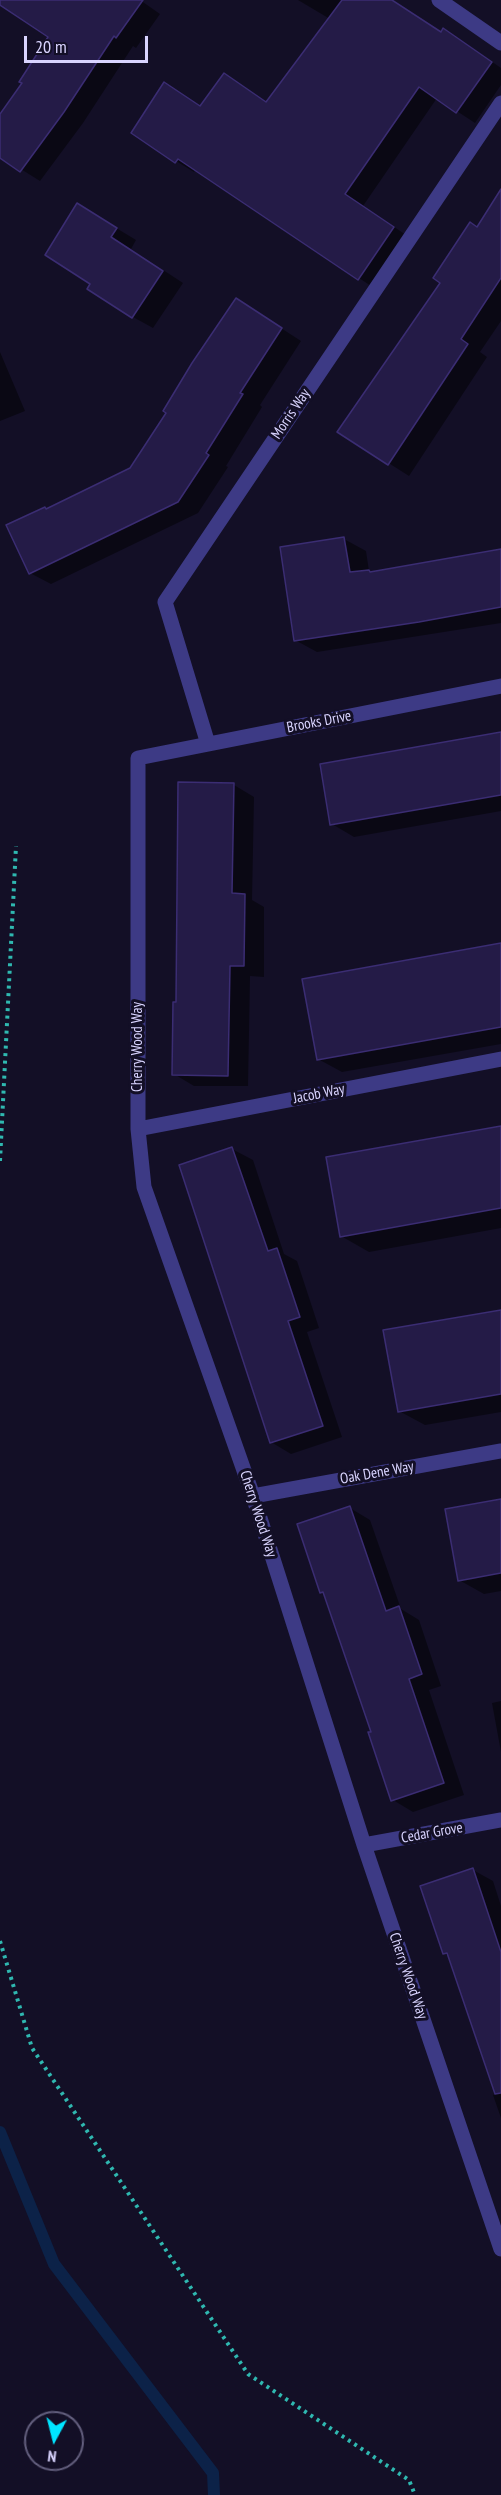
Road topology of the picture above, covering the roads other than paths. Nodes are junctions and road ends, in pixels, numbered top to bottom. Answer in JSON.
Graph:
{"nodes":[{"id":1,"x":439,"y":0,"type":"edge"},
{"id":2,"x":501,"y":43,"type":"edge"},
{"id":3,"x":501,"y":103,"type":"edge"},
{"id":4,"x":501,"y":686,"type":"edge"},
{"id":5,"x":208,"y":744,"type":"junction"},
{"id":6,"x":138,"y":758,"type":"joint"},
{"id":7,"x":501,"y":1059,"type":"edge"},
{"id":8,"x":138,"y":1129,"type":"junction"},
{"id":9,"x":501,"y":1451,"type":"edge"},
{"id":10,"x":253,"y":1496,"type":"junction"},
{"id":11,"x":501,"y":1820,"type":"edge"},
{"id":12,"x":364,"y":1845,"type":"junction"},
{"id":13,"x":494,"y":2208,"type":"edge"},
{"id":14,"x":501,"y":2250,"type":"edge"}],
"edges":[{"from":1,"to":2,"type":"street"},
{"from":3,"to":5,"type":"street","name":"Morris Way"},
{"from":4,"to":5,"type":"street","name":"Brooks Drive"},
{"from":5,"to":6,"type":"street","name":"Brooks Drive"},
{"from":6,"to":8,"type":"street","name":"Cherry Wood Way"},
{"from":7,"to":8,"type":"street","name":"Jacob Way"},
{"from":8,"to":10,"type":"street","name":"Cherry Wood Way"},
{"from":9,"to":10,"type":"street","name":"Oak Dene Way"},
{"from":10,"to":12,"type":"street","name":"Cherry Wood Way"},
{"from":11,"to":12,"type":"street","name":"Cedar Grove"},
{"from":12,"to":13,"type":"street","name":"Cherry Wood Way"},
{"from":13,"to":14,"type":"street","name":"Cherry Wood Way"}]}
